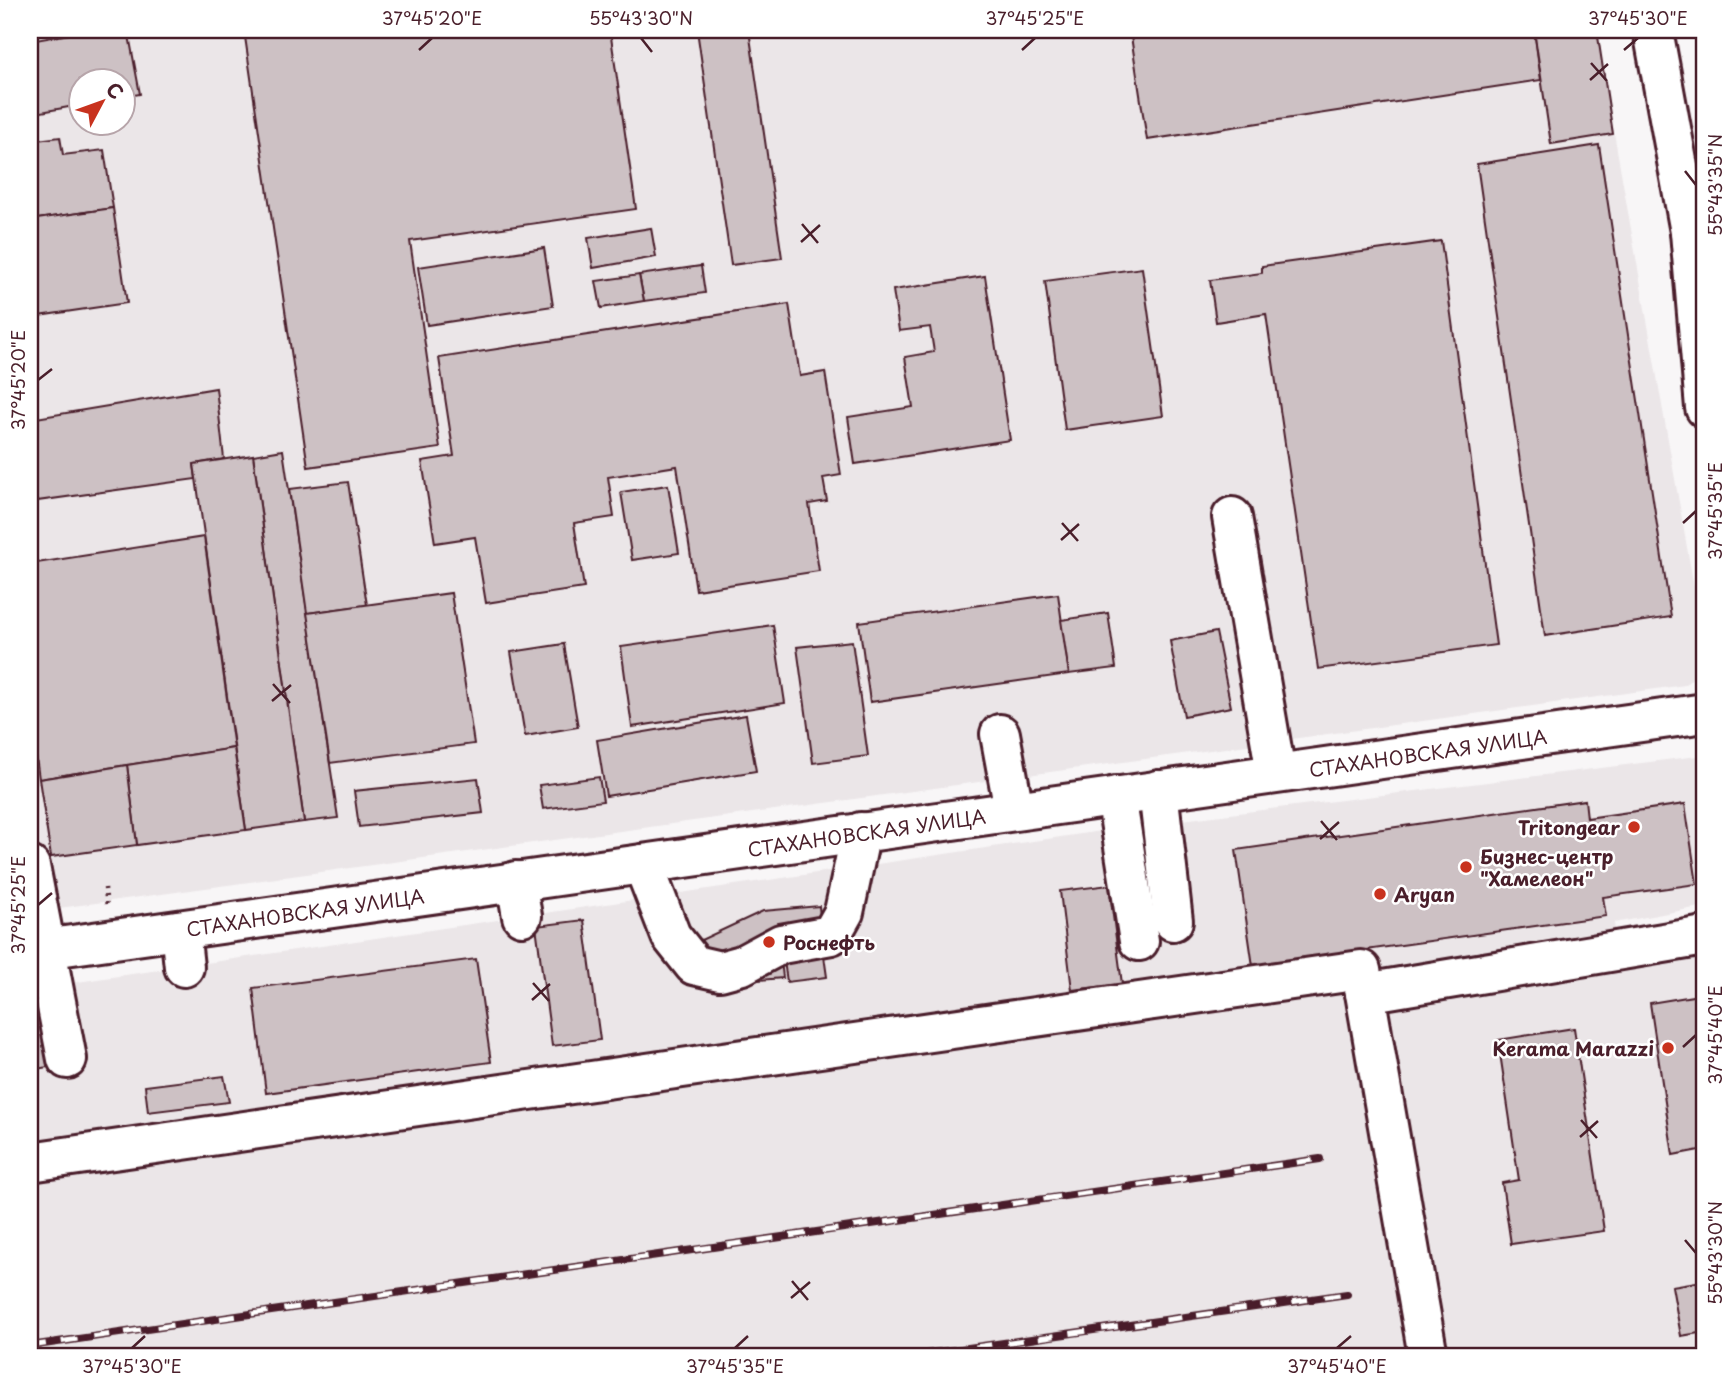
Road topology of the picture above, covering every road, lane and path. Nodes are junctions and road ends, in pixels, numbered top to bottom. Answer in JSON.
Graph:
{"nodes":[{"id":1,"x":1653,"y":30,"type":"edge"},
{"id":2,"x":1698,"y":244,"type":"edge"},
{"id":3,"x":1705,"y":408,"type":"edge"},
{"id":4,"x":1232,"y":517,"type":"dead end"},
{"id":5,"x":1705,"y":713,"type":"edge"},
{"id":6,"x":1000,"y":734,"type":"dead end"},
{"id":7,"x":1276,"y":773,"type":"junction"},
{"id":8,"x":1158,"y":790,"type":"junction"},
{"id":9,"x":1116,"y":796,"type":"junction"},
{"id":10,"x":1014,"y":810,"type":"junction"},
{"id":11,"x":861,"y":832,"type":"junction"},
{"id":12,"x":643,"y":864,"type":"junction"},
{"id":13,"x":30,"y":866,"type":"edge"},
{"id":14,"x":1173,"y":921,"type":"dead end"},
{"id":15,"x":1705,"y":936,"type":"edge"},
{"id":16,"x":1139,"y":941,"type":"dead end"},
{"id":17,"x":38,"y":950,"type":"edge"},
{"id":18,"x":1365,"y":993,"type":"junction"},
{"id":19,"x":67,"y":1059,"type":"dead end"},
{"id":20,"x":30,"y":1161,"type":"edge"},
{"id":21,"x":1428,"y":1356,"type":"edge"}],
"edges":[{"from":1,"to":2,"type":"street"},
{"from":2,"to":3,"type":"street"},
{"from":4,"to":7,"type":"street"},
{"from":5,"to":7,"type":"street","name":"СТАХАНОВСКАЯ УЛИЦА"},
{"from":6,"to":10,"type":"street"},
{"from":7,"to":8,"type":"street","name":"СТАХАНОВСКАЯ УЛИЦА"},
{"from":8,"to":9,"type":"street","name":"СТАХАНОВСКАЯ УЛИЦА"},
{"from":8,"to":14,"type":"street"},
{"from":9,"to":10,"type":"street","name":"СТАХАНОВСКАЯ УЛИЦА"},
{"from":9,"to":16,"type":"street"},
{"from":10,"to":11,"type":"street","name":"СТАХАНОВСКАЯ УЛИЦА"},
{"from":11,"to":12,"type":"street","name":"СТАХАНОВСКАЯ УЛИЦА"},
{"from":11,"to":12,"type":"street"},
{"from":12,"to":17,"type":"street","name":"СТАХАНОВСКАЯ УЛИЦА"},
{"from":13,"to":17,"type":"street"},
{"from":15,"to":18,"type":"street"},
{"from":17,"to":19,"type":"street"},
{"from":18,"to":20,"type":"street"},
{"from":18,"to":21,"type":"street"}]}
